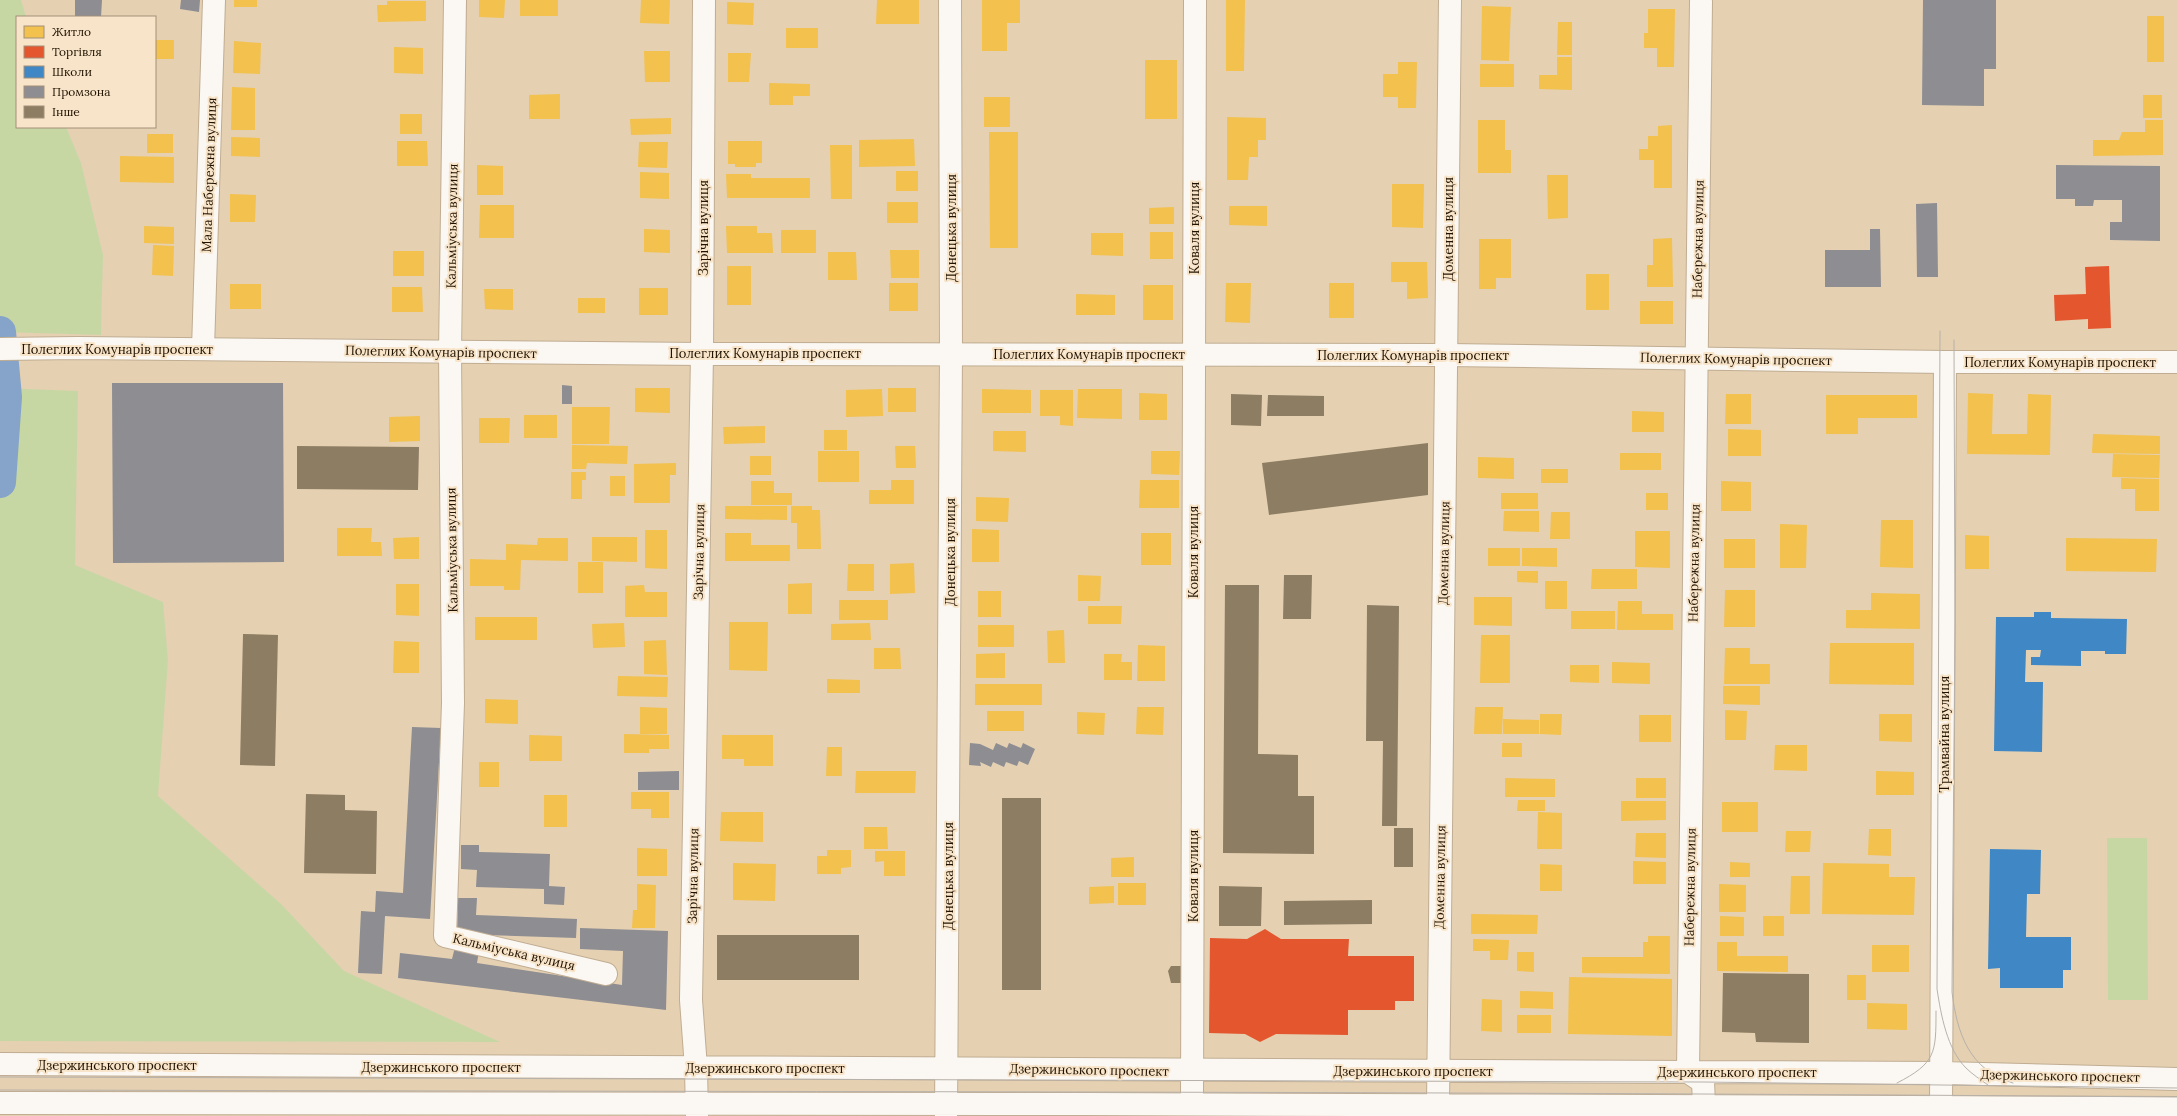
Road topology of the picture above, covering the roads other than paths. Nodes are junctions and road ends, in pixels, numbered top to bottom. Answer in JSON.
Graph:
{"nodes":[{"id":1,"x":214,"y":0,"type":"edge"},
{"id":2,"x":455,"y":0,"type":"edge"},
{"id":3,"x":704,"y":0,"type":"edge"},
{"id":4,"x":950,"y":0,"type":"edge"},
{"id":5,"x":1195,"y":0,"type":"edge"},
{"id":6,"x":1450,"y":0,"type":"edge"},
{"id":7,"x":1701,"y":2,"type":"dead end"},
{"id":8,"x":0,"y":349,"type":"edge"},
{"id":9,"x":203,"y":349,"type":"junction"},
{"id":10,"x":450,"y":352,"type":"junction"},
{"id":11,"x":951,"y":353,"type":"junction"},
{"id":12,"x":702,"y":354,"type":"junction"},
{"id":13,"x":1194,"y":354,"type":"junction"},
{"id":14,"x":1447,"y":355,"type":"junction"},
{"id":15,"x":1697,"y":358,"type":"junction"},
{"id":16,"x":1945,"y":362,"type":"junction"},
{"id":17,"x":2177,"y":362,"type":"edge"},
{"id":18,"x":606,"y":974,"type":"dead end"},
{"id":19,"x":0,"y":1064,"type":"edge"},
{"id":20,"x":696,"y":1068,"type":"junction"},
{"id":21,"x":947,"y":1068,"type":"junction"},
{"id":22,"x":1192,"y":1071,"type":"junction"},
{"id":23,"x":1438,"y":1072,"type":"junction"},
{"id":24,"x":1688,"y":1072,"type":"junction"},
{"id":25,"x":1942,"y":1073,"type":"junction"},
{"id":26,"x":2177,"y":1079,"type":"edge"},
{"id":27,"x":0,"y":1103,"type":"edge"},
{"id":28,"x":1192,"y":1104,"type":"junction"},
{"id":29,"x":1941,"y":1106,"type":"junction"},
{"id":30,"x":2177,"y":1108,"type":"edge"},
{"id":31,"x":625,"y":1110,"type":"edge"},
{"id":32,"x":696,"y":1110,"type":"edge"},
{"id":33,"x":946,"y":1110,"type":"edge"},
{"id":34,"x":1706,"y":1110,"type":"edge"},
{"id":35,"x":1436,"y":1111,"type":"edge"},
{"id":36,"x":1987,"y":1111,"type":"edge"}],
"edges":[{"from":1,"to":9,"type":"street","name":"Мала Набережна вулиця"},
{"from":2,"to":10,"type":"street","name":"Кальміуська вулиця"},
{"from":3,"to":12,"type":"street","name":"Зарічна вулиця"},
{"from":4,"to":11,"type":"street","name":"Донецька вулиця"},
{"from":5,"to":13,"type":"street","name":"Коваля вулиця"},
{"from":6,"to":14,"type":"street","name":"Доменна вулиця"},
{"from":7,"to":15,"type":"street","name":"Набережна вулиця"},
{"from":8,"to":9,"type":"street","name":"Полеглих Комунарів проспект"},
{"from":9,"to":10,"type":"street","name":"Полеглих Комунарів проспект"},
{"from":10,"to":12,"type":"street","name":"Полеглих Комунарів проспект"},
{"from":10,"to":18,"type":"street","name":"Кальміуська вулиця"},
{"from":11,"to":12,"type":"street","name":"Полеглих Комунарів проспект"},
{"from":11,"to":13,"type":"street","name":"Полеглих Комунарів проспект"},
{"from":11,"to":21,"type":"street","name":"Донецька вулиця"},
{"from":12,"to":20,"type":"street","name":"Зарічна вулиця"},
{"from":13,"to":14,"type":"street","name":"Полеглих Комунарів проспект"},
{"from":13,"to":22,"type":"street","name":"Коваля вулиця"},
{"from":14,"to":15,"type":"street","name":"Полеглих Комунарів проспект"},
{"from":14,"to":23,"type":"street","name":"Доменна вулиця"},
{"from":15,"to":16,"type":"street","name":"Полеглих Комунарів проспект"},
{"from":15,"to":24,"type":"street","name":"Набережна вулиця"},
{"from":16,"to":17,"type":"street","name":"Полеглих Комунарів проспект"},
{"from":16,"to":25,"type":"street","name":"Трамвайна вулиця"},
{"from":19,"to":20,"type":"street","name":"Дзержинського проспект"},
{"from":20,"to":21,"type":"street","name":"Дзержинського проспект"},
{"from":20,"to":32,"type":"street","name":"Зарічна вулиця"},
{"from":21,"to":22,"type":"street","name":"Дзержинського проспект"},
{"from":21,"to":33,"type":"street","name":"Донецька вулиця"},
{"from":22,"to":23,"type":"street","name":"Дзержинського проспект"},
{"from":22,"to":28,"type":"street","name":"Коваля вулиця"},
{"from":23,"to":24,"type":"street","name":"Дзержинського проспект"},
{"from":23,"to":35,"type":"street","name":"Доменна вулиця"},
{"from":24,"to":25,"type":"street","name":"Дзержинського проспект"},
{"from":24,"to":34,"type":"street"},
{"from":25,"to":26,"type":"street","name":"Дзержинського проспект"},
{"from":25,"to":29,"type":"street","name":"Трамвайна вулиця"},
{"from":27,"to":31,"type":"street"},
{"from":28,"to":33,"type":"street"},
{"from":28,"to":35,"type":"street"},
{"from":29,"to":34,"type":"street"},
{"from":29,"to":36,"type":"street"},
{"from":30,"to":36,"type":"street"},
{"from":31,"to":32,"type":"street"},
{"from":32,"to":33,"type":"street"},
{"from":34,"to":35,"type":"street"}]}
